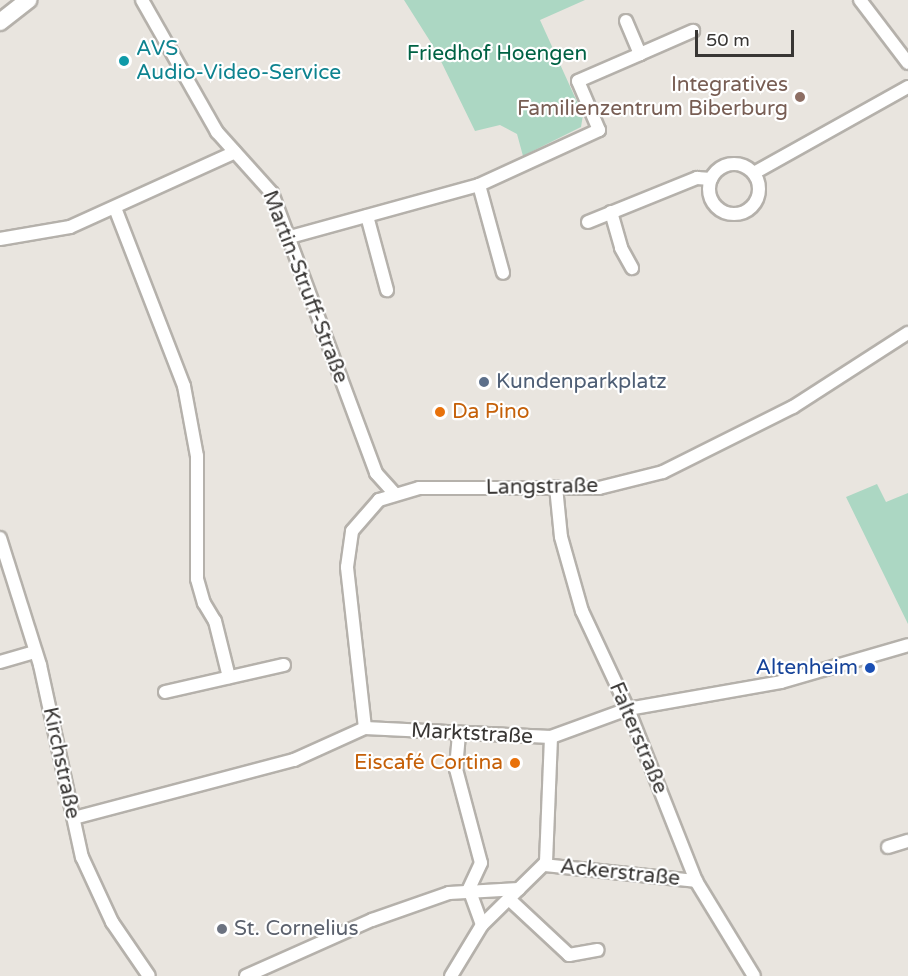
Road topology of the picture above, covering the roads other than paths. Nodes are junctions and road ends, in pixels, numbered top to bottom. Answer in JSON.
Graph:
{"nodes":[{"id":1,"x":28,"y":0,"type":"edge"},
{"id":2,"x":142,"y":0,"type":"edge"},
{"id":3,"x":860,"y":0,"type":"edge"},
{"id":4,"x":626,"y":21,"type":"dead end"},
{"id":5,"x":0,"y":22,"type":"edge"},
{"id":6,"x":693,"y":31,"type":"dead end"},
{"id":7,"x":640,"y":54,"type":"junction"},
{"id":8,"x":908,"y":63,"type":"edge"},
{"id":9,"x":908,"y":87,"type":"edge"},
{"id":10,"x":235,"y":152,"type":"junction"},
{"id":11,"x":754,"y":173,"type":"junction"},
{"id":12,"x":711,"y":179,"type":"junction"},
{"id":13,"x":479,"y":185,"type":"junction"},
{"id":14,"x":115,"y":208,"type":"junction"},
{"id":15,"x":611,"y":212,"type":"junction"},
{"id":16,"x":367,"y":216,"type":"junction"},
{"id":17,"x":588,"y":222,"type":"dead end"},
{"id":18,"x":290,"y":237,"type":"junction"},
{"id":19,"x":0,"y":239,"type":"edge"},
{"id":20,"x":632,"y":268,"type":"dead end"},
{"id":21,"x":503,"y":273,"type":"dead end"},
{"id":22,"x":387,"y":290,"type":"dead end"},
{"id":23,"x":908,"y":333,"type":"edge"},
{"id":24,"x":556,"y":488,"type":"junction"},
{"id":25,"x":394,"y":493,"type":"junction"},
{"id":26,"x":0,"y":538,"type":"edge"},
{"id":27,"x":908,"y":645,"type":"edge"},
{"id":28,"x":34,"y":652,"type":"junction"},
{"id":29,"x":0,"y":662,"type":"edge"},
{"id":30,"x":284,"y":665,"type":"dead end"},
{"id":31,"x":229,"y":677,"type":"junction"},
{"id":32,"x":165,"y":692,"type":"dead end"},
{"id":33,"x":628,"y":709,"type":"junction"},
{"id":34,"x":364,"y":728,"type":"junction"},
{"id":35,"x":459,"y":734,"type":"junction"},
{"id":36,"x":551,"y":737,"type":"junction"},
{"id":37,"x":74,"y":818,"type":"junction"},
{"id":38,"x":908,"y":841,"type":"edge"},
{"id":39,"x":888,"y":847,"type":"dead end"},
{"id":40,"x":544,"y":865,"type":"junction"},
{"id":41,"x":696,"y":881,"type":"junction"},
{"id":42,"x":469,"y":889,"type":"junction"},
{"id":43,"x":519,"y":889,"type":"junction"},
{"id":44,"x":509,"y":899,"type":"junction"},
{"id":45,"x":482,"y":925,"type":"junction"},
{"id":46,"x":598,"y":950,"type":"dead end"},
{"id":47,"x":149,"y":976,"type":"edge"},
{"id":48,"x":246,"y":976,"type":"edge"},
{"id":49,"x":451,"y":976,"type":"edge"},
{"id":50,"x":754,"y":976,"type":"edge"}],
"edges":[{"from":1,"to":5,"type":"main road"},
{"from":2,"to":10,"type":"street","name":"Martin-Struff-Straße"},
{"from":3,"to":8,"type":"street"},
{"from":4,"to":7,"type":"street"},
{"from":6,"to":7,"type":"street"},
{"from":7,"to":13,"type":"street"},
{"from":9,"to":11,"type":"street"},
{"from":10,"to":14,"type":"street"},
{"from":10,"to":18,"type":"street","name":"Martin-Struff-Straße"},
{"from":11,"to":12,"type":"street"},
{"from":11,"to":12,"type":"street"},
{"from":12,"to":15,"type":"street"},
{"from":13,"to":16,"type":"street"},
{"from":13,"to":21,"type":"street"},
{"from":14,"to":19,"type":"street"},
{"from":14,"to":31,"type":"street"},
{"from":15,"to":17,"type":"street"},
{"from":15,"to":20,"type":"street"},
{"from":16,"to":18,"type":"street"},
{"from":16,"to":22,"type":"street"},
{"from":18,"to":25,"type":"street","name":"Martin-Struff-Straße"},
{"from":23,"to":24,"type":"street","name":"Langstraße"},
{"from":24,"to":25,"type":"street","name":"Langstraße"},
{"from":24,"to":33,"type":"street","name":"Falterstraße"},
{"from":25,"to":34,"type":"street","name":"Langstraße"},
{"from":26,"to":28,"type":"street","name":"Kirchstraße"},
{"from":27,"to":33,"type":"street","name":"Marktstraße"},
{"from":28,"to":29,"type":"street"},
{"from":28,"to":37,"type":"street","name":"Kirchstraße"},
{"from":30,"to":31,"type":"street"},
{"from":31,"to":32,"type":"street"},
{"from":33,"to":36,"type":"street","name":"Marktstraße"},
{"from":33,"to":41,"type":"street","name":"Falterstraße"},
{"from":34,"to":35,"type":"street","name":"Marktstraße"},
{"from":34,"to":37,"type":"street","name":"Marktstraße"},
{"from":35,"to":36,"type":"street","name":"Marktstraße"},
{"from":35,"to":42,"type":"street"},
{"from":36,"to":40,"type":"street"},
{"from":37,"to":47,"type":"street","name":"Kirchstraße"},
{"from":38,"to":39,"type":"street"},
{"from":40,"to":41,"type":"street","name":"Ackerstraße"},
{"from":40,"to":43,"type":"street"},
{"from":41,"to":50,"type":"street","name":"Falterstraße"},
{"from":42,"to":43,"type":"street"},
{"from":42,"to":45,"type":"street"},
{"from":42,"to":48,"type":"street"},
{"from":43,"to":44,"type":"street"},
{"from":44,"to":45,"type":"street"},
{"from":44,"to":46,"type":"street"},
{"from":45,"to":49,"type":"street"}]}
